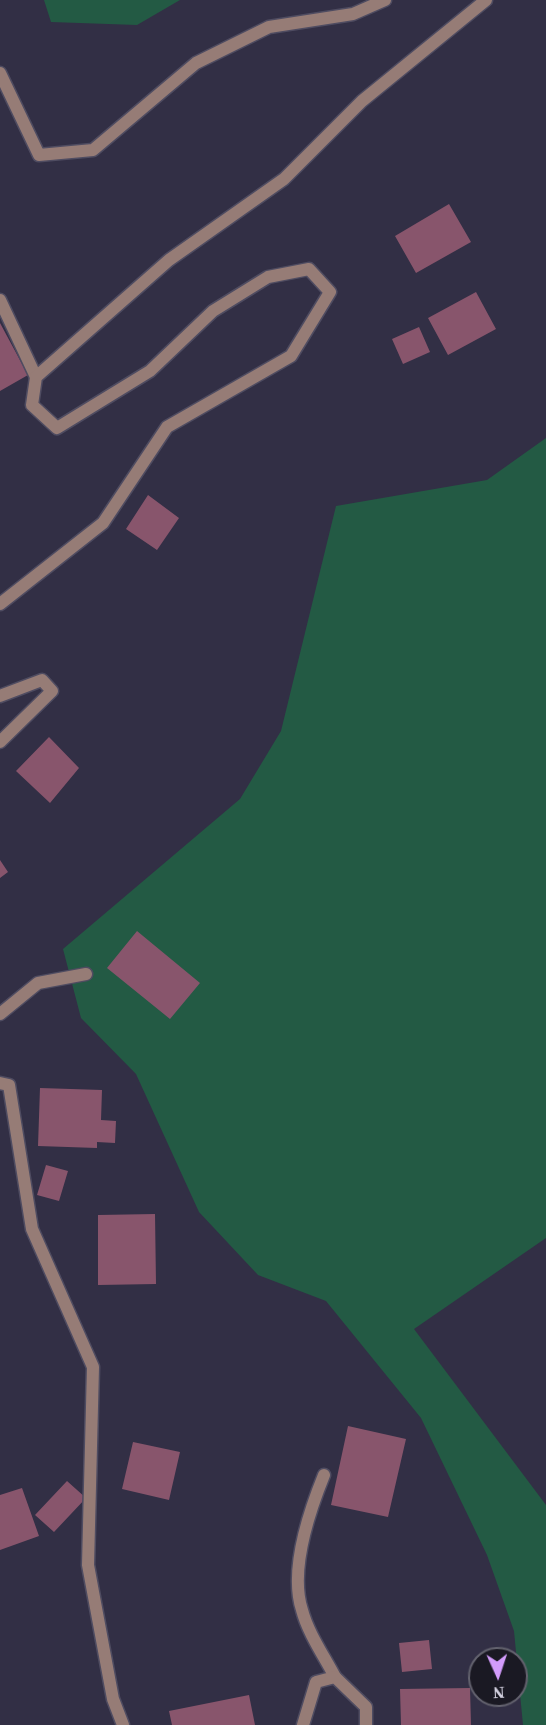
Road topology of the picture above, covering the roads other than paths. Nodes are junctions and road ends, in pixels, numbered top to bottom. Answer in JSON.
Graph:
{"nodes":[{"id":1,"x":385,"y":0,"type":"edge"},
{"id":2,"x":486,"y":0,"type":"edge"},
{"id":3,"x":0,"y":73,"type":"edge"},
{"id":4,"x":0,"y":300,"type":"edge"},
{"id":5,"x":36,"y":377,"type":"junction"},
{"id":6,"x":0,"y":604,"type":"edge"},
{"id":7,"x":0,"y":696,"type":"edge"},
{"id":8,"x":0,"y":742,"type":"edge"},
{"id":9,"x":86,"y":974,"type":"dead end"},
{"id":10,"x":0,"y":1014,"type":"edge"},
{"id":11,"x":0,"y":1083,"type":"edge"},
{"id":12,"x":324,"y":1474,"type":"dead end"},
{"id":13,"x":335,"y":1677,"type":"junction"},
{"id":14,"x":123,"y":1725,"type":"edge"},
{"id":15,"x":303,"y":1725,"type":"edge"},
{"id":16,"x":366,"y":1725,"type":"edge"}],
"edges":[{"from":1,"to":3,"type":"street"},
{"from":2,"to":5,"type":"street"},
{"from":4,"to":5,"type":"street"},
{"from":5,"to":6,"type":"street"},
{"from":7,"to":8,"type":"street"},
{"from":9,"to":10,"type":"street"},
{"from":11,"to":14,"type":"street"},
{"from":12,"to":13,"type":"street"},
{"from":13,"to":15,"type":"street"},
{"from":13,"to":16,"type":"street"}]}
